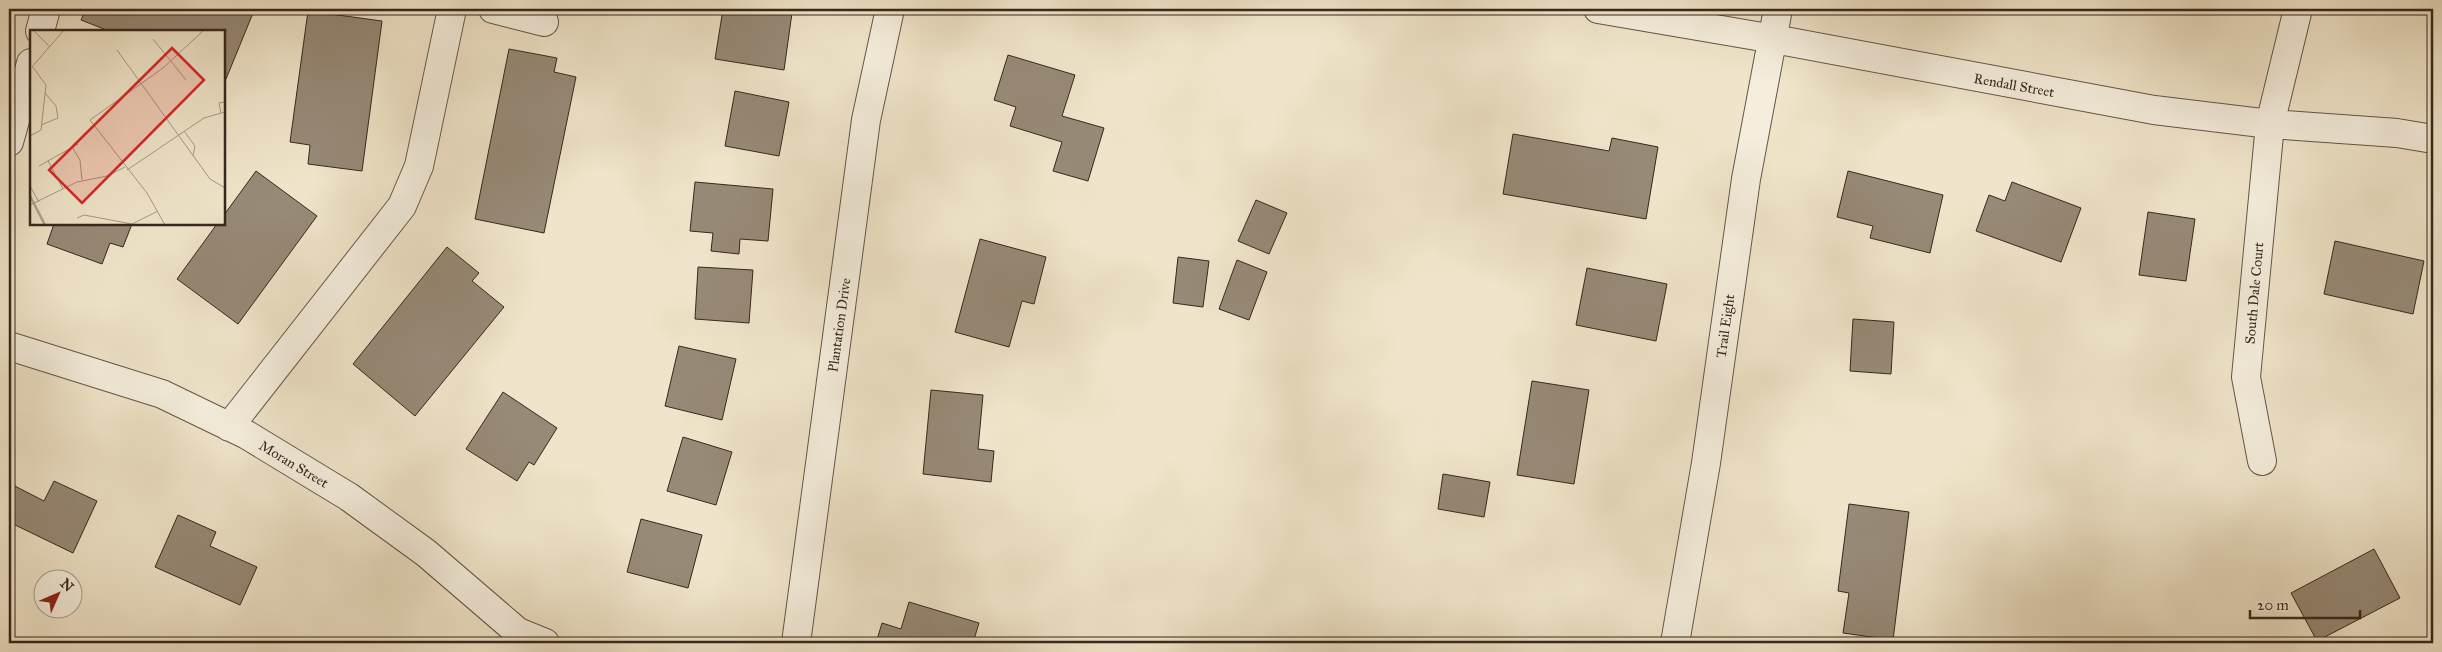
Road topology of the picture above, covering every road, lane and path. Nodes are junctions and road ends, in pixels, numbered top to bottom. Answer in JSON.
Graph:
{"nodes":[{"id":1,"x":46,"y":9,"type":"edge"},
{"id":2,"x":452,"y":9,"type":"edge"},
{"id":3,"x":493,"y":9,"type":"edge"},
{"id":4,"x":890,"y":9,"type":"edge"},
{"id":5,"x":1598,"y":9,"type":"edge"},
{"id":6,"x":1778,"y":9,"type":"edge"},
{"id":7,"x":2298,"y":9,"type":"edge"},
{"id":8,"x":544,"y":22,"type":"dead end"},
{"id":9,"x":40,"y":30,"type":"edge"},
{"id":10,"x":1774,"y":39,"type":"junction"},
{"id":11,"x":30,"y":67,"type":"edge"},
{"id":12,"x":2270,"y":124,"type":"junction"},
{"id":13,"x":2433,"y":139,"type":"edge"},
{"id":14,"x":9,"y":142,"type":"edge"},
{"id":15,"x":9,"y":346,"type":"edge"},
{"id":16,"x":229,"y":426,"type":"junction"},
{"id":17,"x":2262,"y":461,"type":"dead end"},
{"id":18,"x":546,"y":643,"type":"edge"},
{"id":19,"x":796,"y":643,"type":"edge"},
{"id":20,"x":1676,"y":643,"type":"edge"}],
"edges":[{"from":1,"to":9,"type":"street"},
{"from":2,"to":16,"type":"street"},
{"from":3,"to":8,"type":"street"},
{"from":4,"to":19,"type":"street","name":"Plantation Drive"},
{"from":5,"to":10,"type":"street","name":"Rendall Street"},
{"from":6,"to":10,"type":"street","name":"Trail Eight"},
{"from":7,"to":12,"type":"street","name":"South Dale Court"},
{"from":10,"to":12,"type":"street","name":"Rendall Street"},
{"from":10,"to":20,"type":"street","name":"Trail Eight"},
{"from":11,"to":14,"type":"street"},
{"from":12,"to":13,"type":"street","name":"Rendall Street"},
{"from":12,"to":17,"type":"street","name":"South Dale Court"},
{"from":15,"to":16,"type":"street","name":"Moran Street"},
{"from":16,"to":18,"type":"street","name":"Moran Street"}]}
